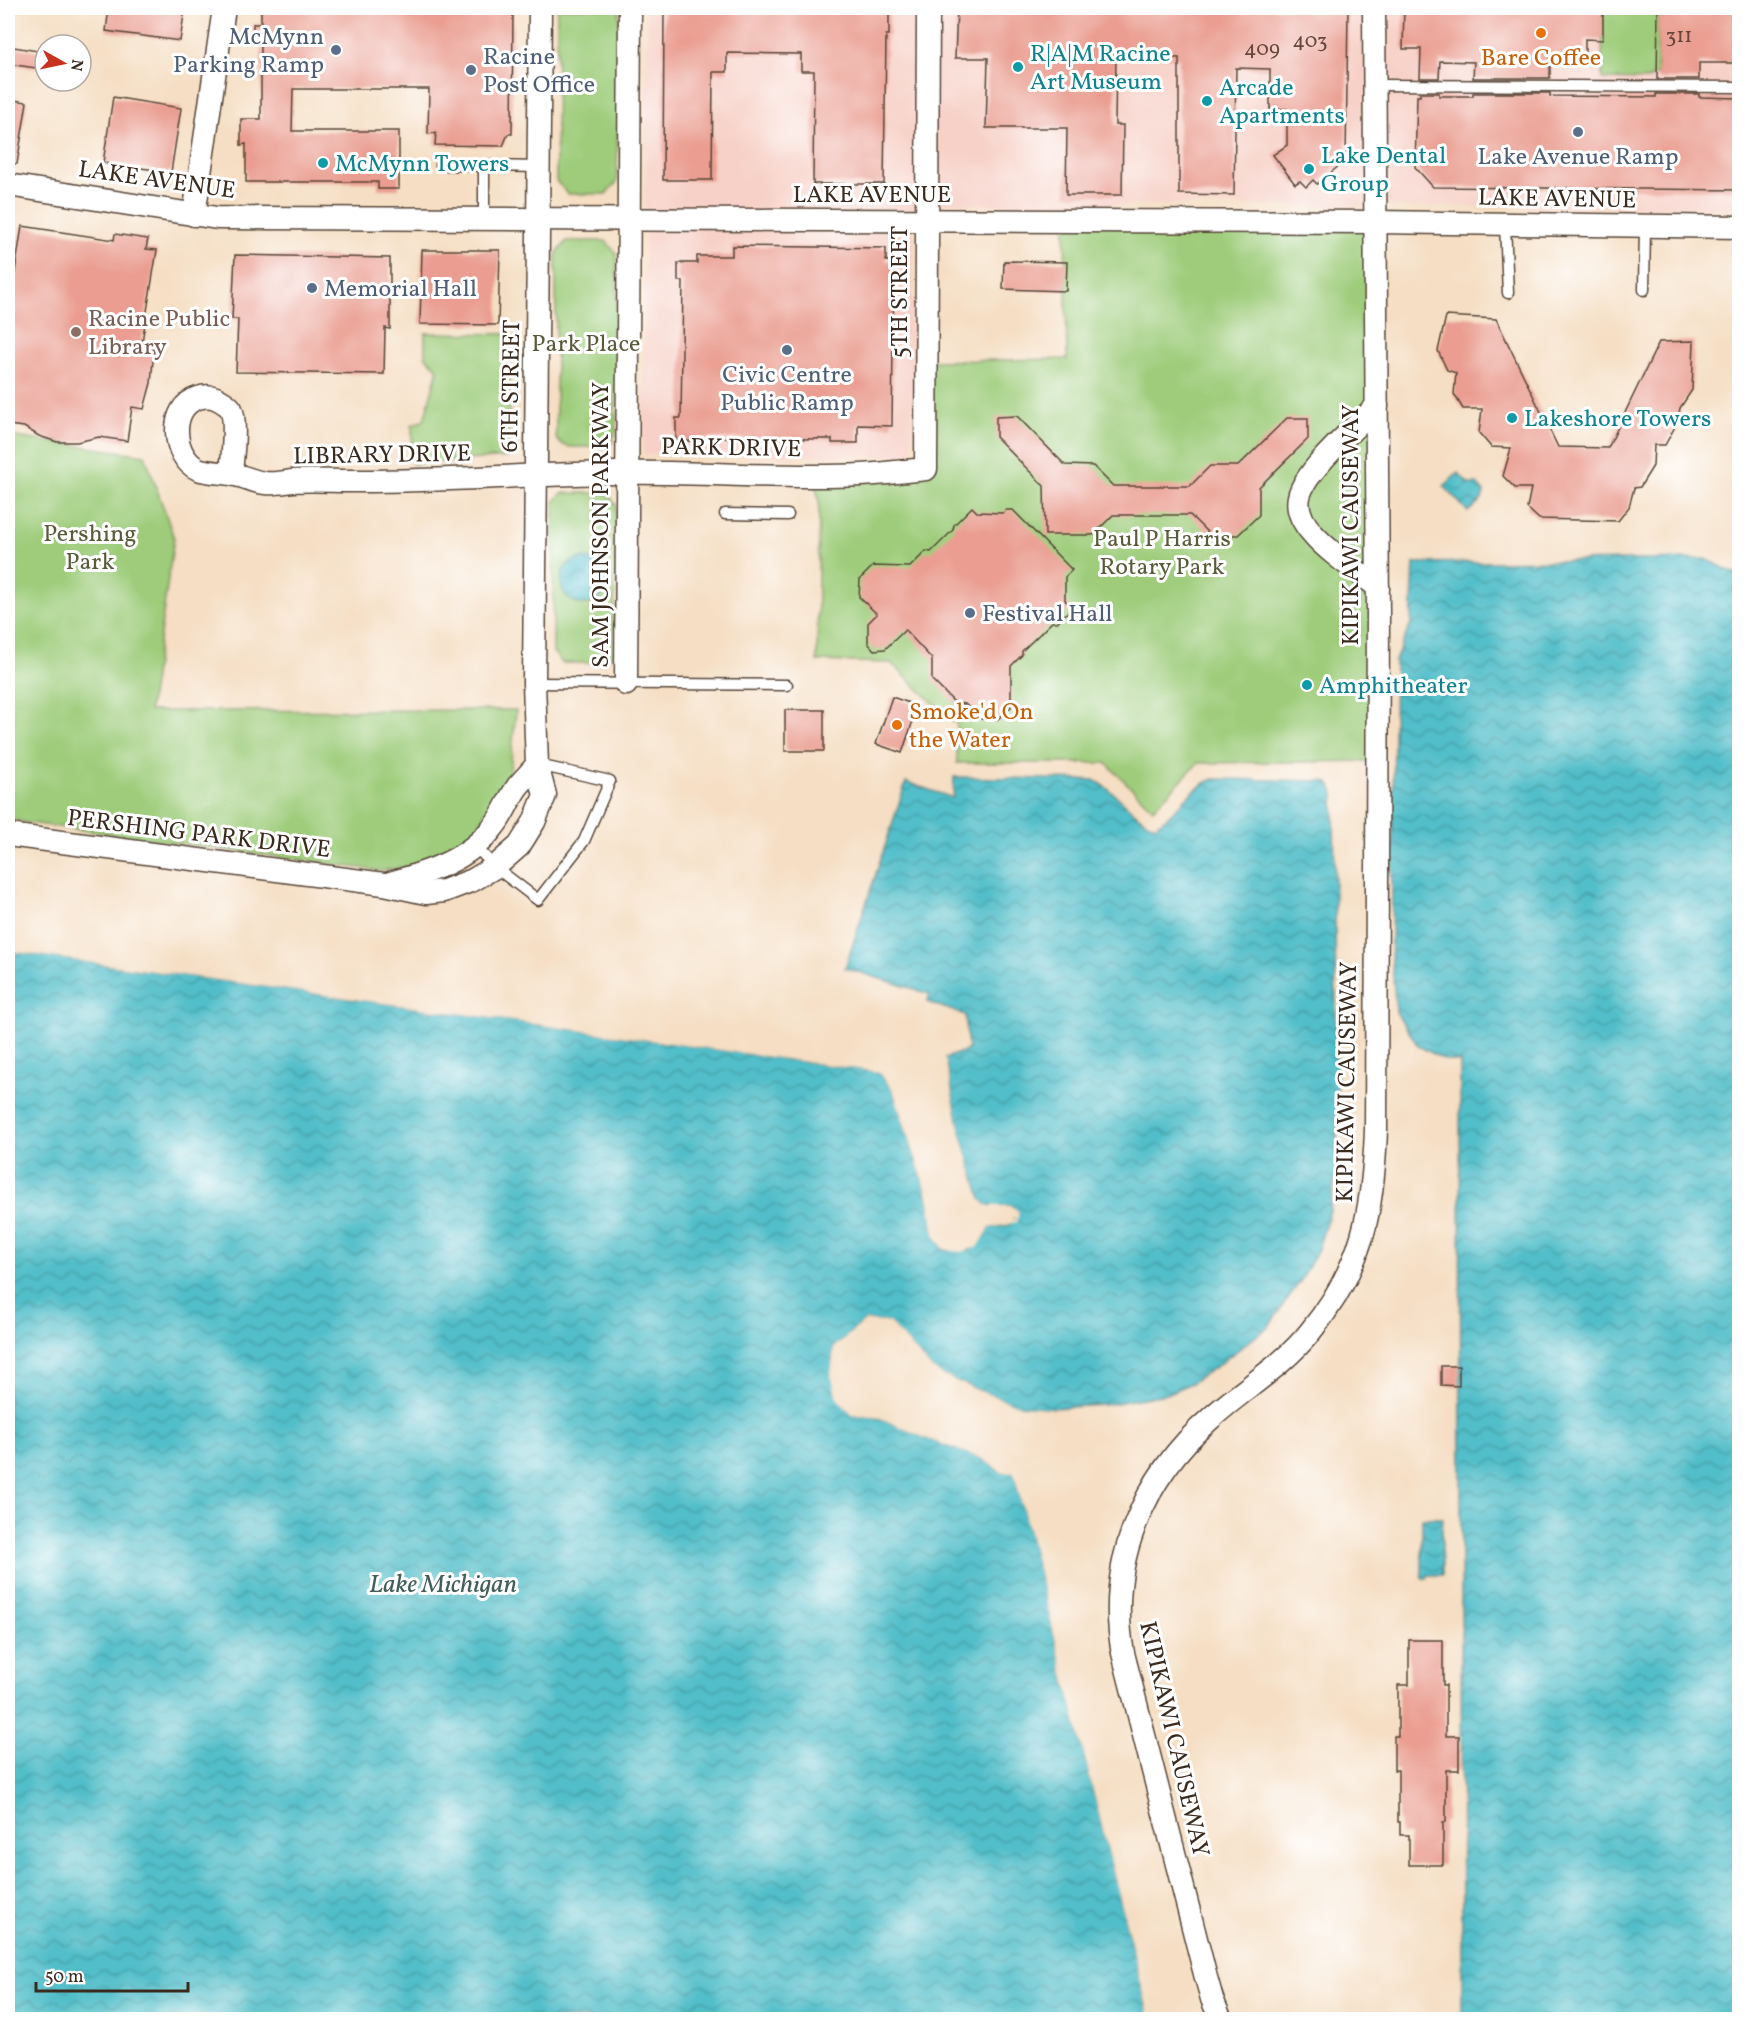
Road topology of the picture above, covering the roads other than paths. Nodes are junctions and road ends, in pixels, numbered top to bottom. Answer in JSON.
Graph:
{"nodes":[{"id":1,"x":224,"y":8,"type":"edge"},
{"id":2,"x":540,"y":8,"type":"edge"},
{"id":3,"x":630,"y":8,"type":"edge"},
{"id":4,"x":928,"y":8,"type":"edge"},
{"id":5,"x":1374,"y":8,"type":"edge"},
{"id":6,"x":1374,"y":85,"type":"junction"},
{"id":7,"x":1740,"y":87,"type":"edge"},
{"id":8,"x":441,"y":165,"type":"dead end"},
{"id":9,"x":484,"y":166,"type":"junction"},
{"id":10,"x":539,"y":167,"type":"junction"},
{"id":11,"x":8,"y":185,"type":"edge"},
{"id":12,"x":194,"y":215,"type":"junction"},
{"id":13,"x":484,"y":219,"type":"junction"},
{"id":14,"x":539,"y":219,"type":"junction"},
{"id":15,"x":630,"y":219,"type":"junction"},
{"id":16,"x":927,"y":221,"type":"junction"},
{"id":17,"x":1376,"y":222,"type":"junction"},
{"id":18,"x":1505,"y":224,"type":"junction"},
{"id":19,"x":1645,"y":226,"type":"junction"},
{"id":20,"x":1740,"y":227,"type":"edge"},
{"id":21,"x":1644,"y":290,"type":"dead end"},
{"id":22,"x":1508,"y":293,"type":"dead end"},
{"id":23,"x":1377,"y":406,"type":"junction"},
{"id":24,"x":926,"y":469,"type":"joint"},
{"id":25,"x":627,"y":472,"type":"junction"},
{"id":26,"x":231,"y":474,"type":"dead end"},
{"id":27,"x":535,"y":474,"type":"junction"},
{"id":28,"x":725,"y":514,"type":"dead end"},
{"id":29,"x":788,"y":515,"type":"dead end"},
{"id":30,"x":1378,"y":587,"type":"junction"},
{"id":31,"x":534,"y":683,"type":"junction"},
{"id":32,"x":626,"y":684,"type":"junction"},
{"id":33,"x":787,"y":685,"type":"dead end"},
{"id":34,"x":537,"y":765,"type":"junction"},
{"id":35,"x":8,"y":834,"type":"edge"},
{"id":36,"x":475,"y":846,"type":"junction"},
{"id":37,"x":495,"y":867,"type":"junction"},
{"id":38,"x":384,"y":884,"type":"junction"},
{"id":39,"x":1221,"y":2019,"type":"edge"}],
"edges":[{"from":1,"to":12,"type":"street"},
{"from":2,"to":10,"type":"street","name":"6TH STREET"},
{"from":3,"to":15,"type":"street","name":"SAM JOHNSON PARKWAY"},
{"from":4,"to":16,"type":"street","name":"5TH STREET"},
{"from":5,"to":6,"type":"street","name":"KIPIKAWI CAUSEWAY"},
{"from":6,"to":7,"type":"lane"},
{"from":6,"to":17,"type":"street","name":"KIPIKAWI CAUSEWAY"},
{"from":8,"to":9,"type":"lane"},
{"from":9,"to":10,"type":"lane"},
{"from":9,"to":13,"type":"lane"},
{"from":10,"to":14,"type":"street","name":"6TH STREET"},
{"from":11,"to":12,"type":"street","name":"LAKE AVENUE"},
{"from":12,"to":13,"type":"street","name":"LAKE AVENUE"},
{"from":13,"to":14,"type":"street","name":"LAKE AVENUE"},
{"from":14,"to":15,"type":"street","name":"LAKE AVENUE"},
{"from":14,"to":27,"type":"street","name":"6TH STREET"},
{"from":15,"to":16,"type":"street","name":"LAKE AVENUE"},
{"from":15,"to":25,"type":"street","name":"SAM JOHNSON PARKWAY"},
{"from":16,"to":17,"type":"street","name":"LAKE AVENUE"},
{"from":16,"to":24,"type":"street","name":"5TH STREET"},
{"from":17,"to":18,"type":"street","name":"LAKE AVENUE"},
{"from":17,"to":23,"type":"street","name":"KIPIKAWI CAUSEWAY"},
{"from":18,"to":19,"type":"street","name":"LAKE AVENUE"},
{"from":18,"to":22,"type":"lane"},
{"from":19,"to":20,"type":"street","name":"LAKE AVENUE"},
{"from":19,"to":21,"type":"lane"},
{"from":23,"to":30,"type":"street","name":"KIPIKAWI CAUSEWAY"},
{"from":23,"to":30,"type":"street"},
{"from":24,"to":25,"type":"street","name":"PARK DRIVE"},
{"from":25,"to":27,"type":"street","name":"PARK DRIVE"},
{"from":25,"to":32,"type":"street","name":"SAM JOHNSON PARKWAY"},
{"from":26,"to":27,"type":"street","name":"LIBRARY DRIVE"},
{"from":27,"to":31,"type":"street","name":"6TH STREET"},
{"from":28,"to":29,"type":"lane"},
{"from":30,"to":39,"type":"street","name":"KIPIKAWI CAUSEWAY"},
{"from":31,"to":32,"type":"lane"},
{"from":31,"to":34,"type":"street","name":"6TH STREET"},
{"from":32,"to":33,"type":"lane"},
{"from":34,"to":36,"type":"street"},
{"from":34,"to":37,"type":"street","name":"6TH STREET"},
{"from":34,"to":37,"type":"lane"},
{"from":35,"to":38,"type":"street","name":"PERSHING PARK DRIVE"},
{"from":36,"to":37,"type":"lane"},
{"from":36,"to":38,"type":"street","name":"PERSHING PARK DRIVE"},
{"from":37,"to":38,"type":"street","name":"PERSHING PARK DRIVE"}]}
